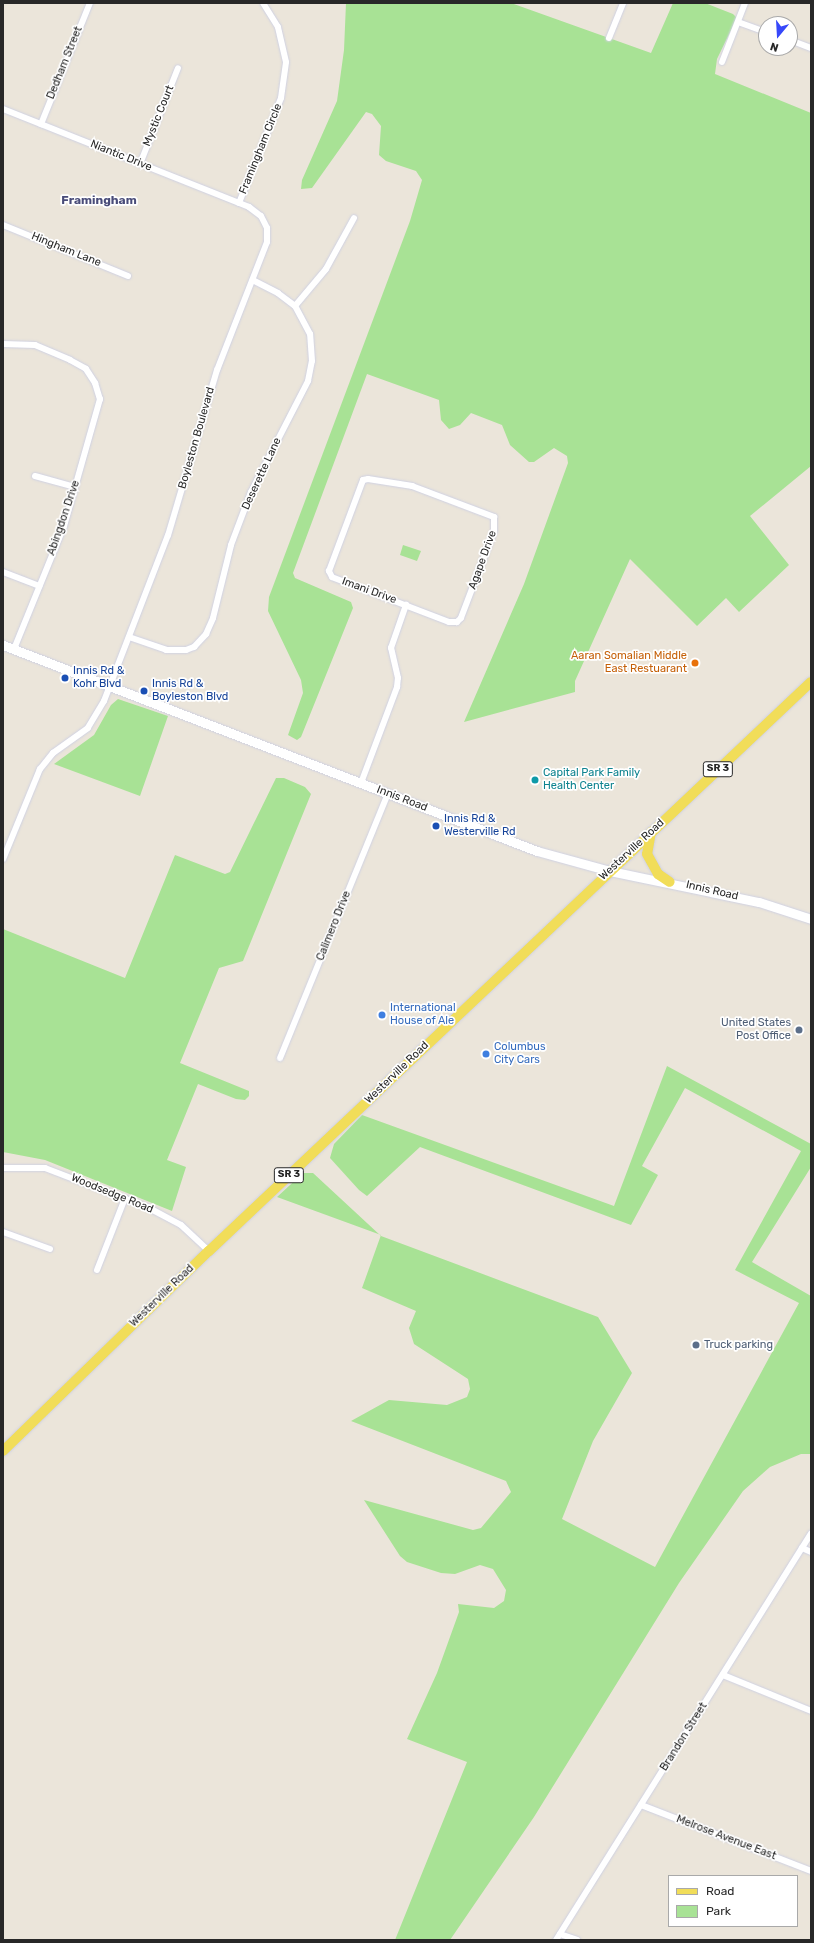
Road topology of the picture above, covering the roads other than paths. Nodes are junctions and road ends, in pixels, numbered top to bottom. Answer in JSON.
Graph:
{"nodes":[{"id":1,"x":90,"y":3,"type":"edge"},
{"id":2,"x":263,"y":3,"type":"edge"},
{"id":3,"x":623,"y":3,"type":"edge"},
{"id":4,"x":745,"y":3,"type":"edge"},
{"id":5,"x":738,"y":22,"type":"junction"},
{"id":6,"x":758,"y":29,"type":"edge"},
{"id":7,"x":609,"y":38,"type":"dead end"},
{"id":8,"x":798,"y":43,"type":"edge"},
{"id":9,"x":811,"y":48,"type":"edge"},
{"id":10,"x":722,"y":62,"type":"dead end"},
{"id":11,"x":178,"y":68,"type":"dead end"},
{"id":12,"x":3,"y":109,"type":"edge"},
{"id":13,"x":41,"y":124,"type":"junction"},
{"id":14,"x":140,"y":164,"type":"junction"},
{"id":15,"x":239,"y":203,"type":"junction"},
{"id":16,"x":354,"y":218,"type":"dead end"},
{"id":17,"x":3,"y":225,"type":"edge"},
{"id":18,"x":128,"y":276,"type":"dead end"},
{"id":19,"x":253,"y":280,"type":"junction"},
{"id":20,"x":295,"y":306,"type":"junction"},
{"id":21,"x":3,"y":344,"type":"edge"},
{"id":22,"x":35,"y":476,"type":"dead end"},
{"id":23,"x":375,"y":481,"type":"joint"},
{"id":24,"x":75,"y":487,"type":"junction"},
{"id":25,"x":3,"y":572,"type":"edge"},
{"id":26,"x":39,"y":586,"type":"junction"},
{"id":27,"x":406,"y":605,"type":"junction"},
{"id":28,"x":128,"y":637,"type":"junction"},
{"id":29,"x":3,"y":645,"type":"edge"},
{"id":30,"x":14,"y":649,"type":"junction"},
{"id":31,"x":811,"y":682,"type":"edge"},
{"id":32,"x":108,"y":685,"type":"junction"},
{"id":33,"x":361,"y":784,"type":"junction"},
{"id":34,"x":388,"y":794,"type":"junction"},
{"id":35,"x":651,"y":832,"type":"junction"},
{"id":36,"x":3,"y":859,"type":"edge"},
{"id":37,"x":610,"y":871,"type":"junction"},
{"id":38,"x":670,"y":882,"type":"junction"},
{"id":39,"x":811,"y":919,"type":"edge"},
{"id":40,"x":280,"y":1058,"type":"dead end"},
{"id":41,"x":3,"y":1168,"type":"edge"},
{"id":42,"x":125,"y":1198,"type":"junction"},
{"id":43,"x":3,"y":1232,"type":"edge"},
{"id":44,"x":50,"y":1249,"type":"dead end"},
{"id":45,"x":209,"y":1251,"type":"junction"},
{"id":46,"x":97,"y":1270,"type":"dead end"},
{"id":47,"x":3,"y":1451,"type":"edge"},
{"id":48,"x":811,"y":1533,"type":"edge"},
{"id":49,"x":802,"y":1548,"type":"junction"},
{"id":50,"x":811,"y":1552,"type":"edge"},
{"id":51,"x":723,"y":1675,"type":"junction"},
{"id":52,"x":811,"y":1711,"type":"edge"},
{"id":53,"x":641,"y":1805,"type":"junction"},
{"id":54,"x":811,"y":1871,"type":"edge"},
{"id":55,"x":560,"y":1934,"type":"junction"},
{"id":56,"x":556,"y":1940,"type":"edge"},
{"id":57,"x":577,"y":1940,"type":"edge"}],
"edges":[{"from":1,"to":13,"type":"street","name":"Dedham Street"},
{"from":2,"to":15,"type":"street","name":"Framingham Circle"},
{"from":3,"to":7,"type":"street"},
{"from":4,"to":5,"type":"street"},
{"from":5,"to":6,"type":"street"},
{"from":5,"to":10,"type":"street"},
{"from":8,"to":9,"type":"street"},
{"from":11,"to":14,"type":"street","name":"Mystic Court"},
{"from":12,"to":13,"type":"street","name":"Niantic Drive"},
{"from":13,"to":14,"type":"street","name":"Niantic Drive"},
{"from":14,"to":15,"type":"street","name":"Niantic Drive"},
{"from":15,"to":19,"type":"street","name":"Boyleston Boulevard"},
{"from":16,"to":20,"type":"street"},
{"from":17,"to":18,"type":"street","name":"Hingham Lane"},
{"from":19,"to":20,"type":"street","name":"Deserette Lane"},
{"from":19,"to":28,"type":"street","name":"Boyleston Boulevard"},
{"from":20,"to":28,"type":"street","name":"Deserette Lane"},
{"from":21,"to":24,"type":"street","name":"Abingdon Drive"},
{"from":22,"to":24,"type":"street"},
{"from":23,"to":27,"type":"street","name":"Imani Drive"},
{"from":23,"to":27,"type":"street","name":"Agape Drive"},
{"from":24,"to":26,"type":"street","name":"Abingdon Drive"},
{"from":25,"to":26,"type":"street"},
{"from":26,"to":30,"type":"street","name":"Abingdon Drive"},
{"from":27,"to":33,"type":"street","name":"Imani Drive"},
{"from":28,"to":32,"type":"street","name":"Boyleston Boulevard"},
{"from":29,"to":30,"type":"main road","name":"Innis Road"},
{"from":30,"to":32,"type":"main road","name":"Innis Road"},
{"from":31,"to":35,"type":"main road","name":"Westerville Road","number":"SR 3"},
{"from":32,"to":33,"type":"main road","name":"Innis Road"},
{"from":32,"to":36,"type":"street","name":"Boyleston Boulevard"},
{"from":33,"to":34,"type":"main road","name":"Innis Road"},
{"from":34,"to":37,"type":"main road","name":"Innis Road"},
{"from":34,"to":40,"type":"street","name":"Calimero Drive"},
{"from":35,"to":37,"type":"main road","name":"Westerville Road","number":"SR 3"},
{"from":35,"to":38,"type":"main road"},
{"from":37,"to":38,"type":"main road","name":"Innis Road"},
{"from":37,"to":45,"type":"main road","name":"Westerville Road","number":"SR 3"},
{"from":38,"to":39,"type":"main road","name":"Innis Road"},
{"from":41,"to":42,"type":"street","name":"Woodsedge Road"},
{"from":42,"to":45,"type":"street","name":"Woodsedge Road"},
{"from":42,"to":46,"type":"street"},
{"from":43,"to":44,"type":"street"},
{"from":45,"to":47,"type":"main road","name":"Westerville Road","number":"SR 3"},
{"from":48,"to":49,"type":"street","name":"Brandon Street"},
{"from":49,"to":50,"type":"street"},
{"from":49,"to":51,"type":"street","name":"Brandon Street"},
{"from":51,"to":52,"type":"street"},
{"from":51,"to":53,"type":"street","name":"Brandon Street"},
{"from":53,"to":54,"type":"street","name":"Melrose Avenue East"},
{"from":53,"to":55,"type":"street","name":"Brandon Street"},
{"from":55,"to":56,"type":"street","name":"Brandon Street"},
{"from":55,"to":57,"type":"street"}]}
